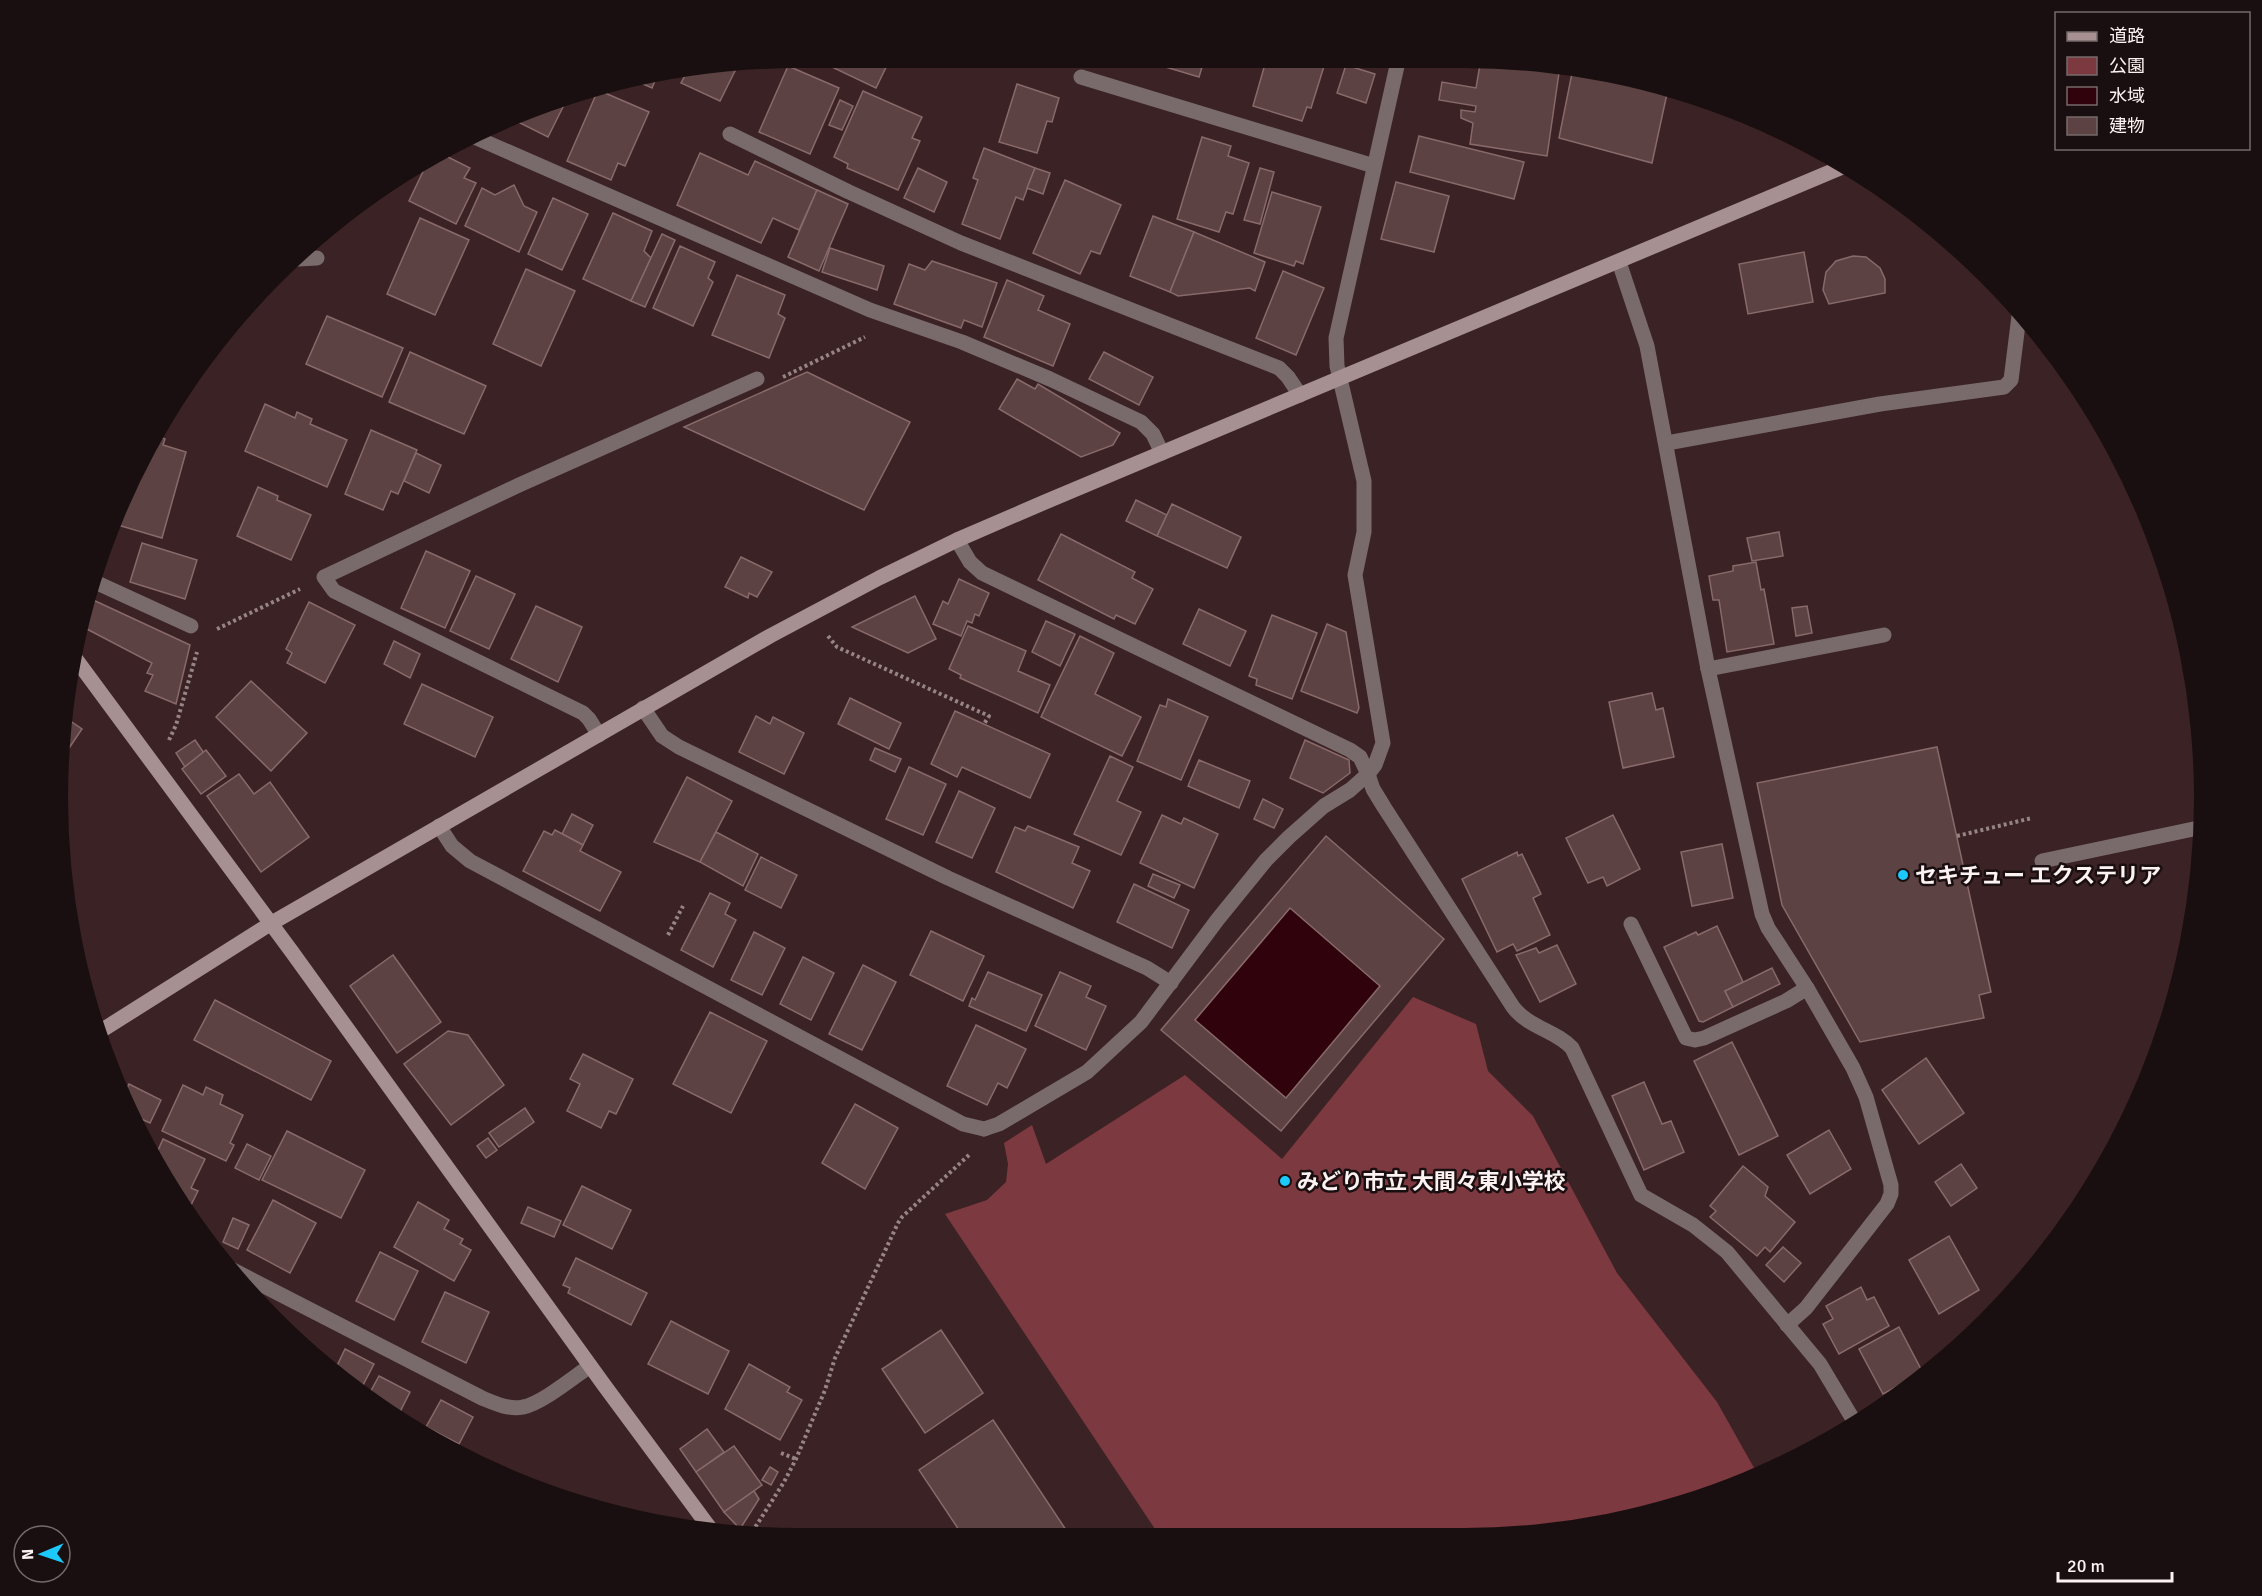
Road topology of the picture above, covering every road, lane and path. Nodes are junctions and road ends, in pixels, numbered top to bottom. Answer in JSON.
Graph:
{"nodes":[{"id":1,"x":1396,"y":68,"type":"edge"},
{"id":2,"x":1082,"y":77,"type":"dead end"},
{"id":3,"x":730,"y":134,"type":"dead end"},
{"id":4,"x":481,"y":140,"type":"edge"},
{"id":5,"x":1374,"y":166,"type":"junction"},
{"id":6,"x":1836,"y":170,"type":"edge"},
{"id":7,"x":317,"y":258,"type":"dead end"},
{"id":8,"x":305,"y":259,"type":"edge"},
{"id":9,"x":1619,"y":262,"type":"junction"},
{"id":10,"x":894,"y":320,"type":"junction"},
{"id":11,"x":2018,"y":322,"type":"edge"},
{"id":12,"x":1340,"y":377,"type":"junction"},
{"id":13,"x":757,"y":379,"type":"joint"},
{"id":14,"x":1300,"y":395,"type":"junction"},
{"id":15,"x":1667,"y":443,"type":"junction"},
{"id":16,"x":1162,"y":453,"type":"junction"},
{"id":17,"x":957,"y":540,"type":"junction"},
{"id":18,"x":324,"y":577,"type":"junction"},
{"id":19,"x":100,"y":584,"type":"edge"},
{"id":20,"x":197,"y":629,"type":"junction"},
{"id":21,"x":826,"y":633,"type":"dead end"},
{"id":22,"x":1884,"y":635,"type":"dead end"},
{"id":23,"x":80,"y":665,"type":"edge"},
{"id":24,"x":1708,"y":669,"type":"junction"},
{"id":25,"x":643,"y":708,"type":"junction"},
{"id":26,"x":984,"y":724,"type":"dead end"},
{"id":27,"x":599,"y":735,"type":"junction"},
{"id":28,"x":165,"y":748,"type":"dead end"},
{"id":29,"x":1368,"y":774,"type":"junction"},
{"id":30,"x":2032,"y":818,"type":"dead end"},
{"id":31,"x":440,"y":826,"type":"junction"},
{"id":32,"x":2193,"y":829,"type":"edge"},
{"id":33,"x":1957,"y":836,"type":"dead end"},
{"id":34,"x":2042,"y":861,"type":"dead end"},
{"id":35,"x":270,"y":924,"type":"junction"},
{"id":36,"x":1631,"y":924,"type":"dead end"},
{"id":37,"x":1171,"y":983,"type":"junction"},
{"id":38,"x":1807,"y":988,"type":"junction"},
{"id":39,"x":105,"y":1029,"type":"edge"},
{"id":40,"x":968,"y":1156,"type":"dead end"},
{"id":41,"x":246,"y":1277,"type":"edge"},
{"id":42,"x":1787,"y":1325,"type":"junction"},
{"id":43,"x":590,"y":1366,"type":"junction"},
{"id":44,"x":1851,"y":1417,"type":"edge"},
{"id":45,"x":781,"y":1453,"type":"dead end"},
{"id":46,"x":796,"y":1459,"type":"junction"},
{"id":47,"x":706,"y":1522,"type":"edge"},
{"id":48,"x":755,"y":1527,"type":"edge"}],
"edges":[{"from":1,"to":5,"type":"street"},
{"from":2,"to":5,"type":"street"},
{"from":3,"to":14,"type":"street"},
{"from":4,"to":10,"type":"street"},
{"from":5,"to":12,"type":"street"},
{"from":6,"to":9,"type":"street"},
{"from":7,"to":8,"type":"street"},
{"from":9,"to":12,"type":"street"},
{"from":9,"to":15,"type":"street"},
{"from":10,"to":13,"type":"path"},
{"from":10,"to":16,"type":"street"},
{"from":11,"to":15,"type":"street"},
{"from":12,"to":14,"type":"street"},
{"from":12,"to":29,"type":"street"},
{"from":13,"to":18,"type":"street"},
{"from":14,"to":16,"type":"street"},
{"from":15,"to":24,"type":"street"},
{"from":16,"to":17,"type":"street"},
{"from":17,"to":25,"type":"street"},
{"from":17,"to":29,"type":"street"},
{"from":18,"to":20,"type":"path"},
{"from":18,"to":27,"type":"street"},
{"from":19,"to":20,"type":"street"},
{"from":20,"to":28,"type":"path"},
{"from":21,"to":26,"type":"path"},
{"from":22,"to":24,"type":"street"},
{"from":23,"to":35,"type":"street"},
{"from":24,"to":38,"type":"street"},
{"from":25,"to":27,"type":"street"},
{"from":25,"to":37,"type":"street"},
{"from":27,"to":31,"type":"street"},
{"from":29,"to":37,"type":"street"},
{"from":29,"to":42,"type":"street"},
{"from":30,"to":33,"type":"path"},
{"from":31,"to":35,"type":"street"},
{"from":31,"to":37,"type":"street"},
{"from":32,"to":34,"type":"street"},
{"from":35,"to":39,"type":"street"},
{"from":35,"to":43,"type":"street"},
{"from":36,"to":38,"type":"street"},
{"from":38,"to":42,"type":"street"},
{"from":40,"to":46,"type":"path"},
{"from":41,"to":43,"type":"street"},
{"from":42,"to":44,"type":"street"},
{"from":43,"to":47,"type":"street"},
{"from":45,"to":46,"type":"path"},
{"from":46,"to":48,"type":"path"}]}
